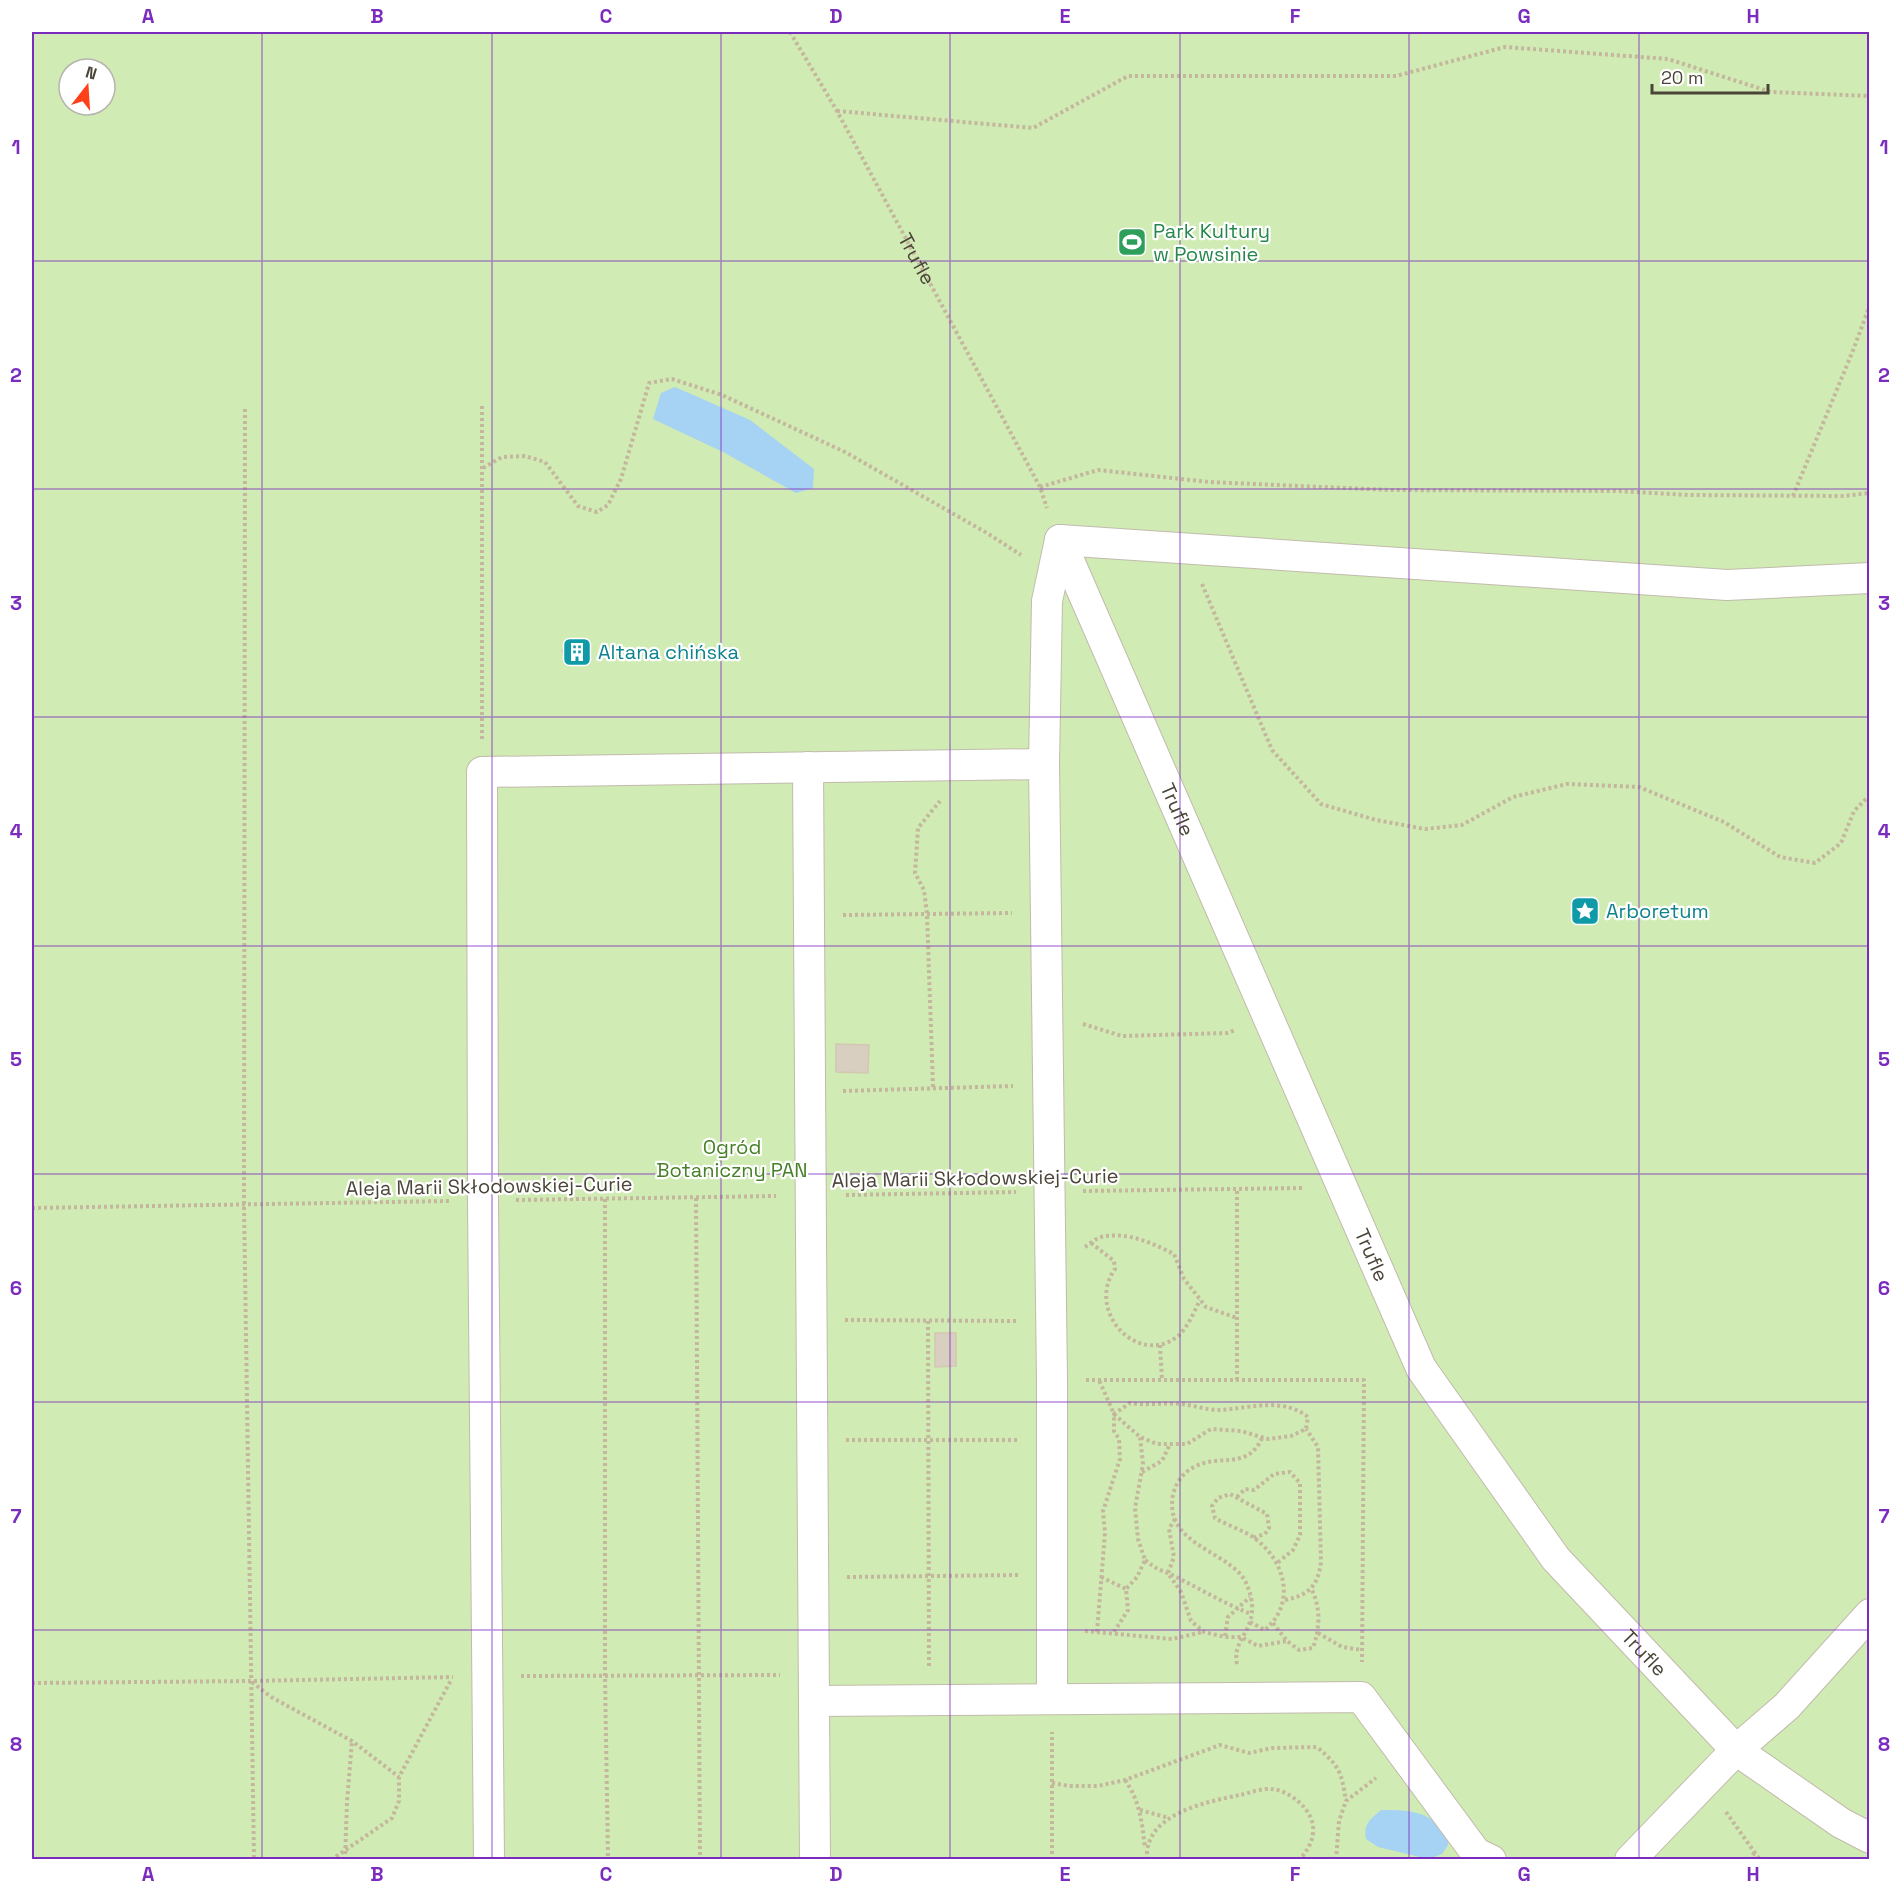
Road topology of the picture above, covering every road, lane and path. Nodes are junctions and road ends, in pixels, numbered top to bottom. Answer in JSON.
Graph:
{"nodes":[{"id":1,"x":790,"y":32,"type":"edge"},
{"id":2,"x":1869,"y":96,"type":"edge"},
{"id":3,"x":837,"y":111,"type":"junction"},
{"id":4,"x":1869,"y":305,"type":"edge"},
{"id":5,"x":482,"y":405,"type":"dead end"},
{"id":6,"x":245,"y":409,"type":"dead end"},
{"id":7,"x":483,"y":468,"type":"junction"},
{"id":8,"x":1869,"y":493,"type":"edge"},
{"id":9,"x":1793,"y":495,"type":"junction"},
{"id":10,"x":1060,"y":540,"type":"junction"},
{"id":11,"x":1190,"y":550,"type":"junction"},
{"id":12,"x":1052,"y":574,"type":"junction"},
{"id":13,"x":1869,"y":578,"type":"edge"},
{"id":14,"x":1044,"y":764,"type":"junction"},
{"id":15,"x":962,"y":765,"type":"junction"},
{"id":16,"x":808,"y":767,"type":"junction"},
{"id":17,"x":482,"y":772,"type":"junction"},
{"id":18,"x":1869,"y":795,"type":"edge"},
{"id":19,"x":1046,"y":913,"type":"junction"},
{"id":20,"x":927,"y":914,"type":"junction"},
{"id":21,"x":809,"y":915,"type":"junction"},
{"id":22,"x":1047,"y":1014,"type":"junction"},
{"id":23,"x":1269,"y":1016,"type":"junction"},
{"id":24,"x":1048,"y":1086,"type":"junction"},
{"id":25,"x":933,"y":1087,"type":"junction"},
{"id":26,"x":810,"y":1091,"type":"junction"},
{"id":27,"x":1343,"y":1187,"type":"junction"},
{"id":28,"x":1237,"y":1189,"type":"junction"},
{"id":29,"x":1050,"y":1192,"type":"junction"},
{"id":30,"x":810,"y":1196,"type":"junction"},
{"id":31,"x":696,"y":1198,"type":"junction"},
{"id":32,"x":605,"y":1199,"type":"junction"},
{"id":33,"x":483,"y":1201,"type":"junction"},
{"id":34,"x":244,"y":1205,"type":"junction"},
{"id":35,"x":32,"y":1208,"type":"edge"},
{"id":36,"x":1091,"y":1243,"type":"junction"},
{"id":37,"x":1051,"y":1264,"type":"junction"},
{"id":38,"x":1200,"y":1300,"type":"junction"},
{"id":39,"x":1237,"y":1318,"type":"junction"},
{"id":40,"x":811,"y":1320,"type":"junction"},
{"id":41,"x":928,"y":1321,"type":"junction"},
{"id":42,"x":1051,"y":1322,"type":"junction"},
{"id":43,"x":1160,"y":1345,"type":"junction"},
{"id":44,"x":1052,"y":1380,"type":"junction"},
{"id":45,"x":1099,"y":1380,"type":"junction"},
{"id":46,"x":1162,"y":1380,"type":"junction"},
{"id":47,"x":1236,"y":1380,"type":"junction"},
{"id":48,"x":1114,"y":1414,"type":"junction"},
{"id":49,"x":1306,"y":1429,"type":"junction"},
{"id":50,"x":1140,"y":1437,"type":"junction"},
{"id":51,"x":1262,"y":1438,"type":"junction"},
{"id":52,"x":812,"y":1440,"type":"junction"},
{"id":53,"x":928,"y":1440,"type":"junction"},
{"id":54,"x":1052,"y":1440,"type":"junction"},
{"id":55,"x":1170,"y":1444,"type":"junction"},
{"id":56,"x":1141,"y":1472,"type":"junction"},
{"id":57,"x":1237,"y":1497,"type":"junction"},
{"id":58,"x":1174,"y":1520,"type":"junction"},
{"id":59,"x":1253,"y":1538,"type":"junction"},
{"id":60,"x":1145,"y":1560,"type":"junction"},
{"id":61,"x":1276,"y":1564,"type":"junction"},
{"id":62,"x":1168,"y":1573,"type":"junction"},
{"id":63,"x":1052,"y":1574,"type":"junction"},
{"id":64,"x":929,"y":1575,"type":"junction"},
{"id":65,"x":1101,"y":1577,"type":"junction"},
{"id":66,"x":813,"y":1578,"type":"junction"},
{"id":67,"x":1311,"y":1588,"type":"junction"},
{"id":68,"x":1126,"y":1589,"type":"junction"},
{"id":69,"x":1251,"y":1596,"type":"junction"},
{"id":70,"x":1285,"y":1600,"type":"junction"},
{"id":71,"x":1237,"y":1608,"type":"junction"},
{"id":72,"x":1251,"y":1614,"type":"junction"},
{"id":73,"x":1869,"y":1614,"type":"edge"},
{"id":74,"x":1250,"y":1622,"type":"junction"},
{"id":75,"x":1273,"y":1623,"type":"junction"},
{"id":76,"x":1052,"y":1630,"type":"junction"},
{"id":77,"x":1096,"y":1632,"type":"junction"},
{"id":78,"x":1114,"y":1632,"type":"junction"},
{"id":79,"x":1204,"y":1632,"type":"junction"},
{"id":80,"x":1318,"y":1633,"type":"junction"},
{"id":81,"x":1225,"y":1637,"type":"junction"},
{"id":82,"x":1241,"y":1637,"type":"junction"},
{"id":83,"x":1287,"y":1641,"type":"junction"},
{"id":84,"x":1362,"y":1650,"type":"junction"},
{"id":85,"x":487,"y":1676,"type":"junction"},
{"id":86,"x":605,"y":1676,"type":"junction"},
{"id":87,"x":698,"y":1676,"type":"junction"},
{"id":88,"x":453,"y":1677,"type":"junction"},
{"id":89,"x":251,"y":1682,"type":"junction"},
{"id":90,"x":32,"y":1683,"type":"edge"},
{"id":91,"x":814,"y":1688,"type":"junction"},
{"id":92,"x":1361,"y":1696,"type":"junction"},
{"id":93,"x":1254,"y":1697,"type":"junction"},
{"id":94,"x":1052,"y":1698,"type":"junction"},
{"id":95,"x":929,"y":1700,"type":"junction"},
{"id":96,"x":352,"y":1741,"type":"junction"},
{"id":97,"x":1736,"y":1750,"type":"junction"},
{"id":98,"x":1407,"y":1761,"type":"junction"},
{"id":99,"x":399,"y":1777,"type":"junction"},
{"id":100,"x":1125,"y":1780,"type":"junction"},
{"id":101,"x":1052,"y":1783,"type":"junction"},
{"id":102,"x":1704,"y":1783,"type":"junction"},
{"id":103,"x":1346,"y":1801,"type":"junction"},
{"id":104,"x":1140,"y":1810,"type":"junction"},
{"id":105,"x":1170,"y":1818,"type":"junction"},
{"id":106,"x":1869,"y":1838,"type":"edge"},
{"id":107,"x":1146,"y":1849,"type":"junction"},
{"id":108,"x":345,"y":1850,"type":"junction"},
{"id":109,"x":1755,"y":1852,"type":"junction"},
{"id":110,"x":254,"y":1860,"type":"edge"},
{"id":111,"x":331,"y":1860,"type":"edge"},
{"id":112,"x":345,"y":1860,"type":"edge"},
{"id":113,"x":489,"y":1860,"type":"edge"},
{"id":114,"x":608,"y":1860,"type":"edge"},
{"id":115,"x":700,"y":1860,"type":"edge"},
{"id":116,"x":815,"y":1860,"type":"edge"},
{"id":117,"x":1052,"y":1860,"type":"edge"},
{"id":118,"x":1146,"y":1860,"type":"edge"},
{"id":119,"x":1300,"y":1860,"type":"edge"},
{"id":120,"x":1336,"y":1860,"type":"edge"},
{"id":121,"x":1491,"y":1860,"type":"edge"},
{"id":122,"x":1630,"y":1860,"type":"edge"},
{"id":123,"x":1749,"y":1860,"type":"edge"},
{"id":124,"x":1760,"y":1860,"type":"edge"}],
"edges":[{"from":1,"to":3,"type":"path","name":"Trufle"},
{"from":2,"to":3,"type":"path"},
{"from":3,"to":9,"type":"path","name":"Trufle"},
{"from":4,"to":9,"type":"path"},
{"from":5,"to":7,"type":"path"},
{"from":6,"to":34,"type":"path"},
{"from":7,"to":12,"type":"path"},
{"from":7,"to":17,"type":"path"},
{"from":8,"to":9,"type":"path"},
{"from":10,"to":11,"type":"street"},
{"from":10,"to":12,"type":"street"},
{"from":10,"to":23,"type":"street","name":"Trufle"},
{"from":11,"to":13,"type":"street"},
{"from":11,"to":18,"type":"path"},
{"from":12,"to":14,"type":"street"},
{"from":14,"to":15,"type":"street"},
{"from":14,"to":19,"type":"street"},
{"from":15,"to":16,"type":"street"},
{"from":15,"to":20,"type":"path"},
{"from":16,"to":17,"type":"street"},
{"from":16,"to":21,"type":"street"},
{"from":17,"to":33,"type":"street"},
{"from":19,"to":20,"type":"path"},
{"from":19,"to":22,"type":"street"},
{"from":20,"to":21,"type":"path"},
{"from":20,"to":25,"type":"path"},
{"from":21,"to":26,"type":"street"},
{"from":22,"to":23,"type":"path"},
{"from":22,"to":24,"type":"street"},
{"from":23,"to":27,"type":"street","name":"Trufle"},
{"from":24,"to":25,"type":"path"},
{"from":24,"to":29,"type":"street"},
{"from":25,"to":26,"type":"path"},
{"from":26,"to":30,"type":"street"},
{"from":27,"to":28,"type":"path","name":"Aleja Marii Skłodowskiej-Curie"},
{"from":27,"to":97,"type":"street","name":"Trufle"},
{"from":28,"to":29,"type":"path","name":"Aleja Marii Skłodowskiej-Curie"},
{"from":28,"to":39,"type":"path"},
{"from":29,"to":30,"type":"path","name":"Aleja Marii Skłodowskiej-Curie"},
{"from":29,"to":37,"type":"street"},
{"from":30,"to":31,"type":"path","name":"Aleja Marii Skłodowskiej-Curie"},
{"from":30,"to":40,"type":"street"},
{"from":31,"to":32,"type":"path","name":"Aleja Marii Skłodowskiej-Curie"},
{"from":31,"to":87,"type":"path"},
{"from":32,"to":33,"type":"path","name":"Aleja Marii Skłodowskiej-Curie"},
{"from":32,"to":86,"type":"path"},
{"from":33,"to":34,"type":"path","name":"Aleja Marii Skłodowskiej-Curie"},
{"from":33,"to":85,"type":"street"},
{"from":34,"to":35,"type":"path","name":"Aleja Marii Skłodowskiej-Curie"},
{"from":34,"to":89,"type":"path"},
{"from":36,"to":37,"type":"path"},
{"from":36,"to":38,"type":"path"},
{"from":36,"to":43,"type":"path"},
{"from":37,"to":42,"type":"street"},
{"from":38,"to":39,"type":"path"},
{"from":38,"to":43,"type":"path"},
{"from":39,"to":47,"type":"path"},
{"from":40,"to":41,"type":"path"},
{"from":40,"to":52,"type":"street"},
{"from":41,"to":42,"type":"path"},
{"from":41,"to":53,"type":"path"},
{"from":42,"to":44,"type":"street"},
{"from":43,"to":46,"type":"path"},
{"from":44,"to":45,"type":"path"},
{"from":44,"to":54,"type":"street"},
{"from":45,"to":46,"type":"path"},
{"from":45,"to":48,"type":"path"},
{"from":46,"to":47,"type":"path"},
{"from":47,"to":84,"type":"path"},
{"from":48,"to":49,"type":"path"},
{"from":48,"to":50,"type":"path"},
{"from":48,"to":65,"type":"path"},
{"from":49,"to":51,"type":"path"},
{"from":49,"to":67,"type":"path"},
{"from":50,"to":55,"type":"path"},
{"from":50,"to":56,"type":"path"},
{"from":51,"to":55,"type":"path"},
{"from":51,"to":58,"type":"path"},
{"from":52,"to":53,"type":"path"},
{"from":52,"to":66,"type":"street"},
{"from":53,"to":54,"type":"path"},
{"from":53,"to":64,"type":"path"},
{"from":54,"to":63,"type":"street"},
{"from":55,"to":56,"type":"path"},
{"from":56,"to":60,"type":"path"},
{"from":57,"to":59,"type":"path"},
{"from":57,"to":59,"type":"path"},
{"from":57,"to":61,"type":"path"},
{"from":58,"to":62,"type":"path"},
{"from":58,"to":69,"type":"path"},
{"from":59,"to":61,"type":"path"},
{"from":60,"to":62,"type":"path"},
{"from":60,"to":68,"type":"path"},
{"from":61,"to":70,"type":"path"},
{"from":62,"to":71,"type":"path"},
{"from":62,"to":79,"type":"path"},
{"from":63,"to":64,"type":"path"},
{"from":63,"to":76,"type":"street"},
{"from":64,"to":66,"type":"path"},
{"from":64,"to":95,"type":"path"},
{"from":65,"to":68,"type":"path"},
{"from":65,"to":77,"type":"path"},
{"from":66,"to":91,"type":"street"},
{"from":67,"to":70,"type":"path"},
{"from":67,"to":80,"type":"path"},
{"from":68,"to":78,"type":"path"},
{"from":69,"to":71,"type":"path"},
{"from":69,"to":72,"type":"path"},
{"from":70,"to":75,"type":"path"},
{"from":71,"to":72,"type":"path"},
{"from":71,"to":81,"type":"path"},
{"from":72,"to":74,"type":"path"},
{"from":73,"to":97,"type":"street"},
{"from":74,"to":75,"type":"path"},
{"from":74,"to":82,"type":"path"},
{"from":75,"to":83,"type":"path"},
{"from":76,"to":77,"type":"path"},
{"from":76,"to":94,"type":"street"},
{"from":77,"to":78,"type":"path"},
{"from":78,"to":79,"type":"path"},
{"from":79,"to":81,"type":"path"},
{"from":80,"to":83,"type":"path"},
{"from":80,"to":84,"type":"path"},
{"from":81,"to":82,"type":"path"},
{"from":82,"to":83,"type":"path"},
{"from":82,"to":93,"type":"path"},
{"from":84,"to":92,"type":"path"},
{"from":85,"to":86,"type":"path"},
{"from":85,"to":88,"type":"path"},
{"from":85,"to":113,"type":"street"},
{"from":86,"to":87,"type":"path"},
{"from":86,"to":114,"type":"path"},
{"from":87,"to":91,"type":"path"},
{"from":87,"to":115,"type":"path"},
{"from":88,"to":89,"type":"path"},
{"from":88,"to":99,"type":"path"},
{"from":89,"to":90,"type":"path"},
{"from":89,"to":96,"type":"path"},
{"from":89,"to":110,"type":"path"},
{"from":91,"to":95,"type":"street"},
{"from":91,"to":116,"type":"street"},
{"from":92,"to":93,"type":"street"},
{"from":92,"to":98,"type":"street"},
{"from":93,"to":94,"type":"street"},
{"from":94,"to":95,"type":"street"},
{"from":94,"to":101,"type":"path"},
{"from":96,"to":99,"type":"path"},
{"from":96,"to":108,"type":"path"},
{"from":97,"to":102,"type":"street"},
{"from":97,"to":106,"type":"street","name":"Trufle"},
{"from":98,"to":103,"type":"path"},
{"from":98,"to":121,"type":"street"},
{"from":99,"to":108,"type":"path"},
{"from":100,"to":101,"type":"path"},
{"from":100,"to":103,"type":"path"},
{"from":100,"to":104,"type":"path"},
{"from":101,"to":117,"type":"path"},
{"from":102,"to":109,"type":"path"},
{"from":102,"to":122,"type":"street"},
{"from":103,"to":120,"type":"path"},
{"from":104,"to":105,"type":"path"},
{"from":104,"to":107,"type":"path"},
{"from":105,"to":107,"type":"path"},
{"from":105,"to":119,"type":"path"},
{"from":107,"to":118,"type":"path"},
{"from":108,"to":111,"type":"path"},
{"from":108,"to":112,"type":"path"},
{"from":109,"to":123,"type":"path"},
{"from":109,"to":124,"type":"path"}]}
